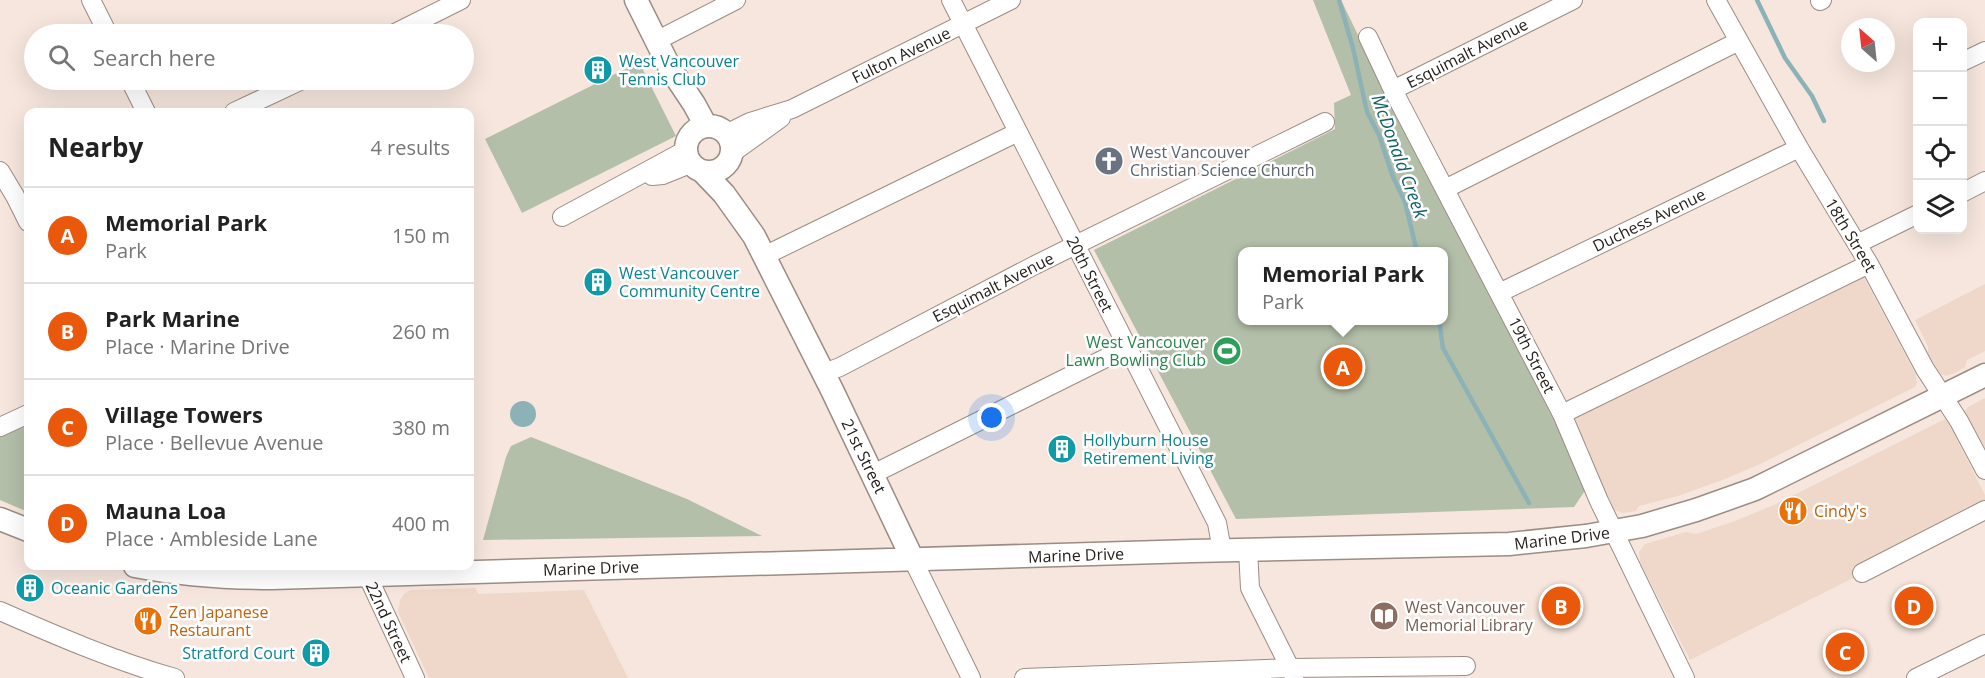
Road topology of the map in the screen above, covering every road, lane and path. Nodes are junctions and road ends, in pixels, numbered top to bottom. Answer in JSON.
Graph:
{"nodes":[{"id":1,"x":91,"y":0,"type":"edge"},
{"id":2,"x":461,"y":0,"type":"edge"},
{"id":3,"x":636,"y":0,"type":"edge"},
{"id":4,"x":736,"y":0,"type":"edge"},
{"id":5,"x":951,"y":0,"type":"edge"},
{"id":6,"x":1011,"y":0,"type":"edge"},
{"id":7,"x":1573,"y":0,"type":"edge"},
{"id":8,"x":1716,"y":0,"type":"edge"},
{"id":9,"x":964,"y":23,"type":"junction"},
{"id":10,"x":103,"y":24,"type":"edge"},
{"id":11,"x":413,"y":24,"type":"edge"},
{"id":12,"x":1368,"y":37,"type":"dead end"},
{"id":13,"x":656,"y":41,"type":"junction"},
{"id":14,"x":1739,"y":41,"type":"junction"},
{"id":15,"x":1985,"y":51,"type":"edge"},
{"id":16,"x":1967,"y":60,"type":"edge"},
{"id":17,"x":135,"y":90,"type":"edge"},
{"id":18,"x":281,"y":90,"type":"edge"},
{"id":19,"x":1393,"y":90,"type":"junction"},
{"id":20,"x":144,"y":108,"type":"edge"},
{"id":21,"x":242,"y":108,"type":"edge"},
{"id":22,"x":1325,"y":122,"type":"dead end"},
{"id":23,"x":1018,"y":132,"type":"junction"},
{"id":24,"x":1799,"y":148,"type":"junction"},
{"id":25,"x":707,"y":150,"type":"junction"},
{"id":26,"x":0,"y":171,"type":"edge"},
{"id":27,"x":1985,"y":181,"type":"edge"},
{"id":28,"x":1445,"y":189,"type":"junction"},
{"id":29,"x":1967,"y":190,"type":"edge"},
{"id":30,"x":24,"y":214,"type":"edge"},
{"id":31,"x":1913,"y":216,"type":"edge"},
{"id":32,"x":562,"y":217,"type":"dead end"},
{"id":33,"x":1857,"y":244,"type":"junction"},
{"id":34,"x":1075,"y":245,"type":"junction"},
{"id":35,"x":759,"y":246,"type":"junction"},
{"id":36,"x":1869,"y":264,"type":"junction"},
{"id":37,"x":1499,"y":293,"type":"junction"},
{"id":38,"x":1128,"y":347,"type":"junction"},
{"id":39,"x":824,"y":373,"type":"junction"},
{"id":40,"x":1985,"y":375,"type":"edge"},
{"id":41,"x":1943,"y":397,"type":"junction"},
{"id":42,"x":1562,"y":414,"type":"junction"},
{"id":43,"x":24,"y":416,"type":"edge"},
{"id":44,"x":0,"y":428,"type":"edge"},
{"id":45,"x":1978,"y":438,"type":"edge"},
{"id":46,"x":1985,"y":470,"type":"edge"},
{"id":47,"x":873,"y":474,"type":"junction"},
{"id":48,"x":1985,"y":510,"type":"edge"},
{"id":49,"x":0,"y":519,"type":"edge"},
{"id":50,"x":24,"y":528,"type":"edge"},
{"id":51,"x":1613,"y":532,"type":"junction"},
{"id":52,"x":1222,"y":550,"type":"junction"},
{"id":53,"x":1248,"y":550,"type":"junction"},
{"id":54,"x":913,"y":560,"type":"junction"},
{"id":55,"x":474,"y":568,"type":"edge"},
{"id":56,"x":156,"y":570,"type":"edge"},
{"id":57,"x":365,"y":570,"type":"edge"},
{"id":58,"x":1862,"y":573,"type":"dead end"},
{"id":59,"x":0,"y":611,"type":"edge"},
{"id":60,"x":1985,"y":644,"type":"edge"},
{"id":61,"x":1466,"y":666,"type":"dead end"},
{"id":62,"x":1293,"y":673,"type":"edge"},
{"id":63,"x":175,"y":678,"type":"edge"},
{"id":64,"x":415,"y":678,"type":"edge"},
{"id":65,"x":971,"y":678,"type":"edge"},
{"id":66,"x":1024,"y":678,"type":"edge"},
{"id":67,"x":1685,"y":678,"type":"edge"},
{"id":68,"x":1916,"y":678,"type":"edge"}],
"edges":[{"from":1,"to":10,"type":"street"},
{"from":2,"to":11,"type":"street"},
{"from":3,"to":13,"type":"main road","name":"21st Street"},
{"from":4,"to":13,"type":"street"},
{"from":5,"to":9,"type":"street","name":"20th Street"},
{"from":6,"to":9,"type":"street","name":"Fulton Avenue"},
{"from":7,"to":19,"type":"street","name":"Esquimalt Avenue"},
{"from":8,"to":14,"type":"street","name":"18th Street"},
{"from":9,"to":23,"type":"street","name":"20th Street"},
{"from":9,"to":25,"type":"street","name":"Fulton Avenue"},
{"from":12,"to":19,"type":"street","name":"19th Street"},
{"from":13,"to":25,"type":"main road","name":"21st Street"},
{"from":14,"to":24,"type":"street","name":"18th Street"},
{"from":14,"to":28,"type":"street"},
{"from":15,"to":16,"type":"street"},
{"from":17,"to":20,"type":"street"},
{"from":18,"to":21,"type":"street"},
{"from":19,"to":28,"type":"street","name":"19th Street"},
{"from":22,"to":34,"type":"street","name":"Esquimalt Avenue"},
{"from":23,"to":34,"type":"street","name":"20th Street"},
{"from":23,"to":35,"type":"street"},
{"from":24,"to":33,"type":"street","name":"18th Street"},
{"from":24,"to":37,"type":"street","name":"Duchess Avenue"},
{"from":25,"to":32,"type":"street","name":"Fulton Avenue"},
{"from":25,"to":35,"type":"main road","name":"21st Street"},
{"from":26,"to":30,"type":"street"},
{"from":27,"to":29,"type":"street"},
{"from":28,"to":37,"type":"street","name":"19th Street"},
{"from":31,"to":33,"type":"street"},
{"from":33,"to":36,"type":"street","name":"18th Street"},
{"from":34,"to":38,"type":"street","name":"20th Street"},
{"from":34,"to":39,"type":"street","name":"Esquimalt Avenue"},
{"from":35,"to":39,"type":"main road","name":"21st Street"},
{"from":36,"to":41,"type":"street","name":"18th Street"},
{"from":36,"to":42,"type":"street"},
{"from":37,"to":42,"type":"street","name":"19th Street"},
{"from":38,"to":47,"type":"street"},
{"from":38,"to":52,"type":"street","name":"20th Street"},
{"from":39,"to":47,"type":"main road","name":"21st Street"},
{"from":40,"to":41,"type":"main road","name":"Marine Drive"},
{"from":41,"to":45,"type":"street","name":"18th Street"},
{"from":41,"to":51,"type":"main road","name":"Marine Drive"},
{"from":42,"to":51,"type":"street","name":"19th Street"},
{"from":43,"to":44,"type":"street"},
{"from":45,"to":46,"type":"street","name":"18th Street"},
{"from":47,"to":54,"type":"main road","name":"21st Street"},
{"from":48,"to":58,"type":"street"},
{"from":49,"to":50,"type":"main road"},
{"from":51,"to":53,"type":"main road","name":"Marine Drive"},
{"from":51,"to":67,"type":"street","name":"19th Street"},
{"from":52,"to":53,"type":"main road","name":"Marine Drive"},
{"from":52,"to":54,"type":"main road","name":"Marine Drive"},
{"from":53,"to":62,"type":"street"},
{"from":54,"to":55,"type":"main road","name":"Marine Drive"},
{"from":54,"to":65,"type":"street","name":"21st Street"},
{"from":56,"to":57,"type":"main road","name":"Marine Drive"},
{"from":57,"to":64,"type":"street","name":"22nd Street"},
{"from":59,"to":63,"type":"street"},
{"from":60,"to":68,"type":"street"},
{"from":61,"to":62,"type":"street"},
{"from":62,"to":66,"type":"street"}]}
